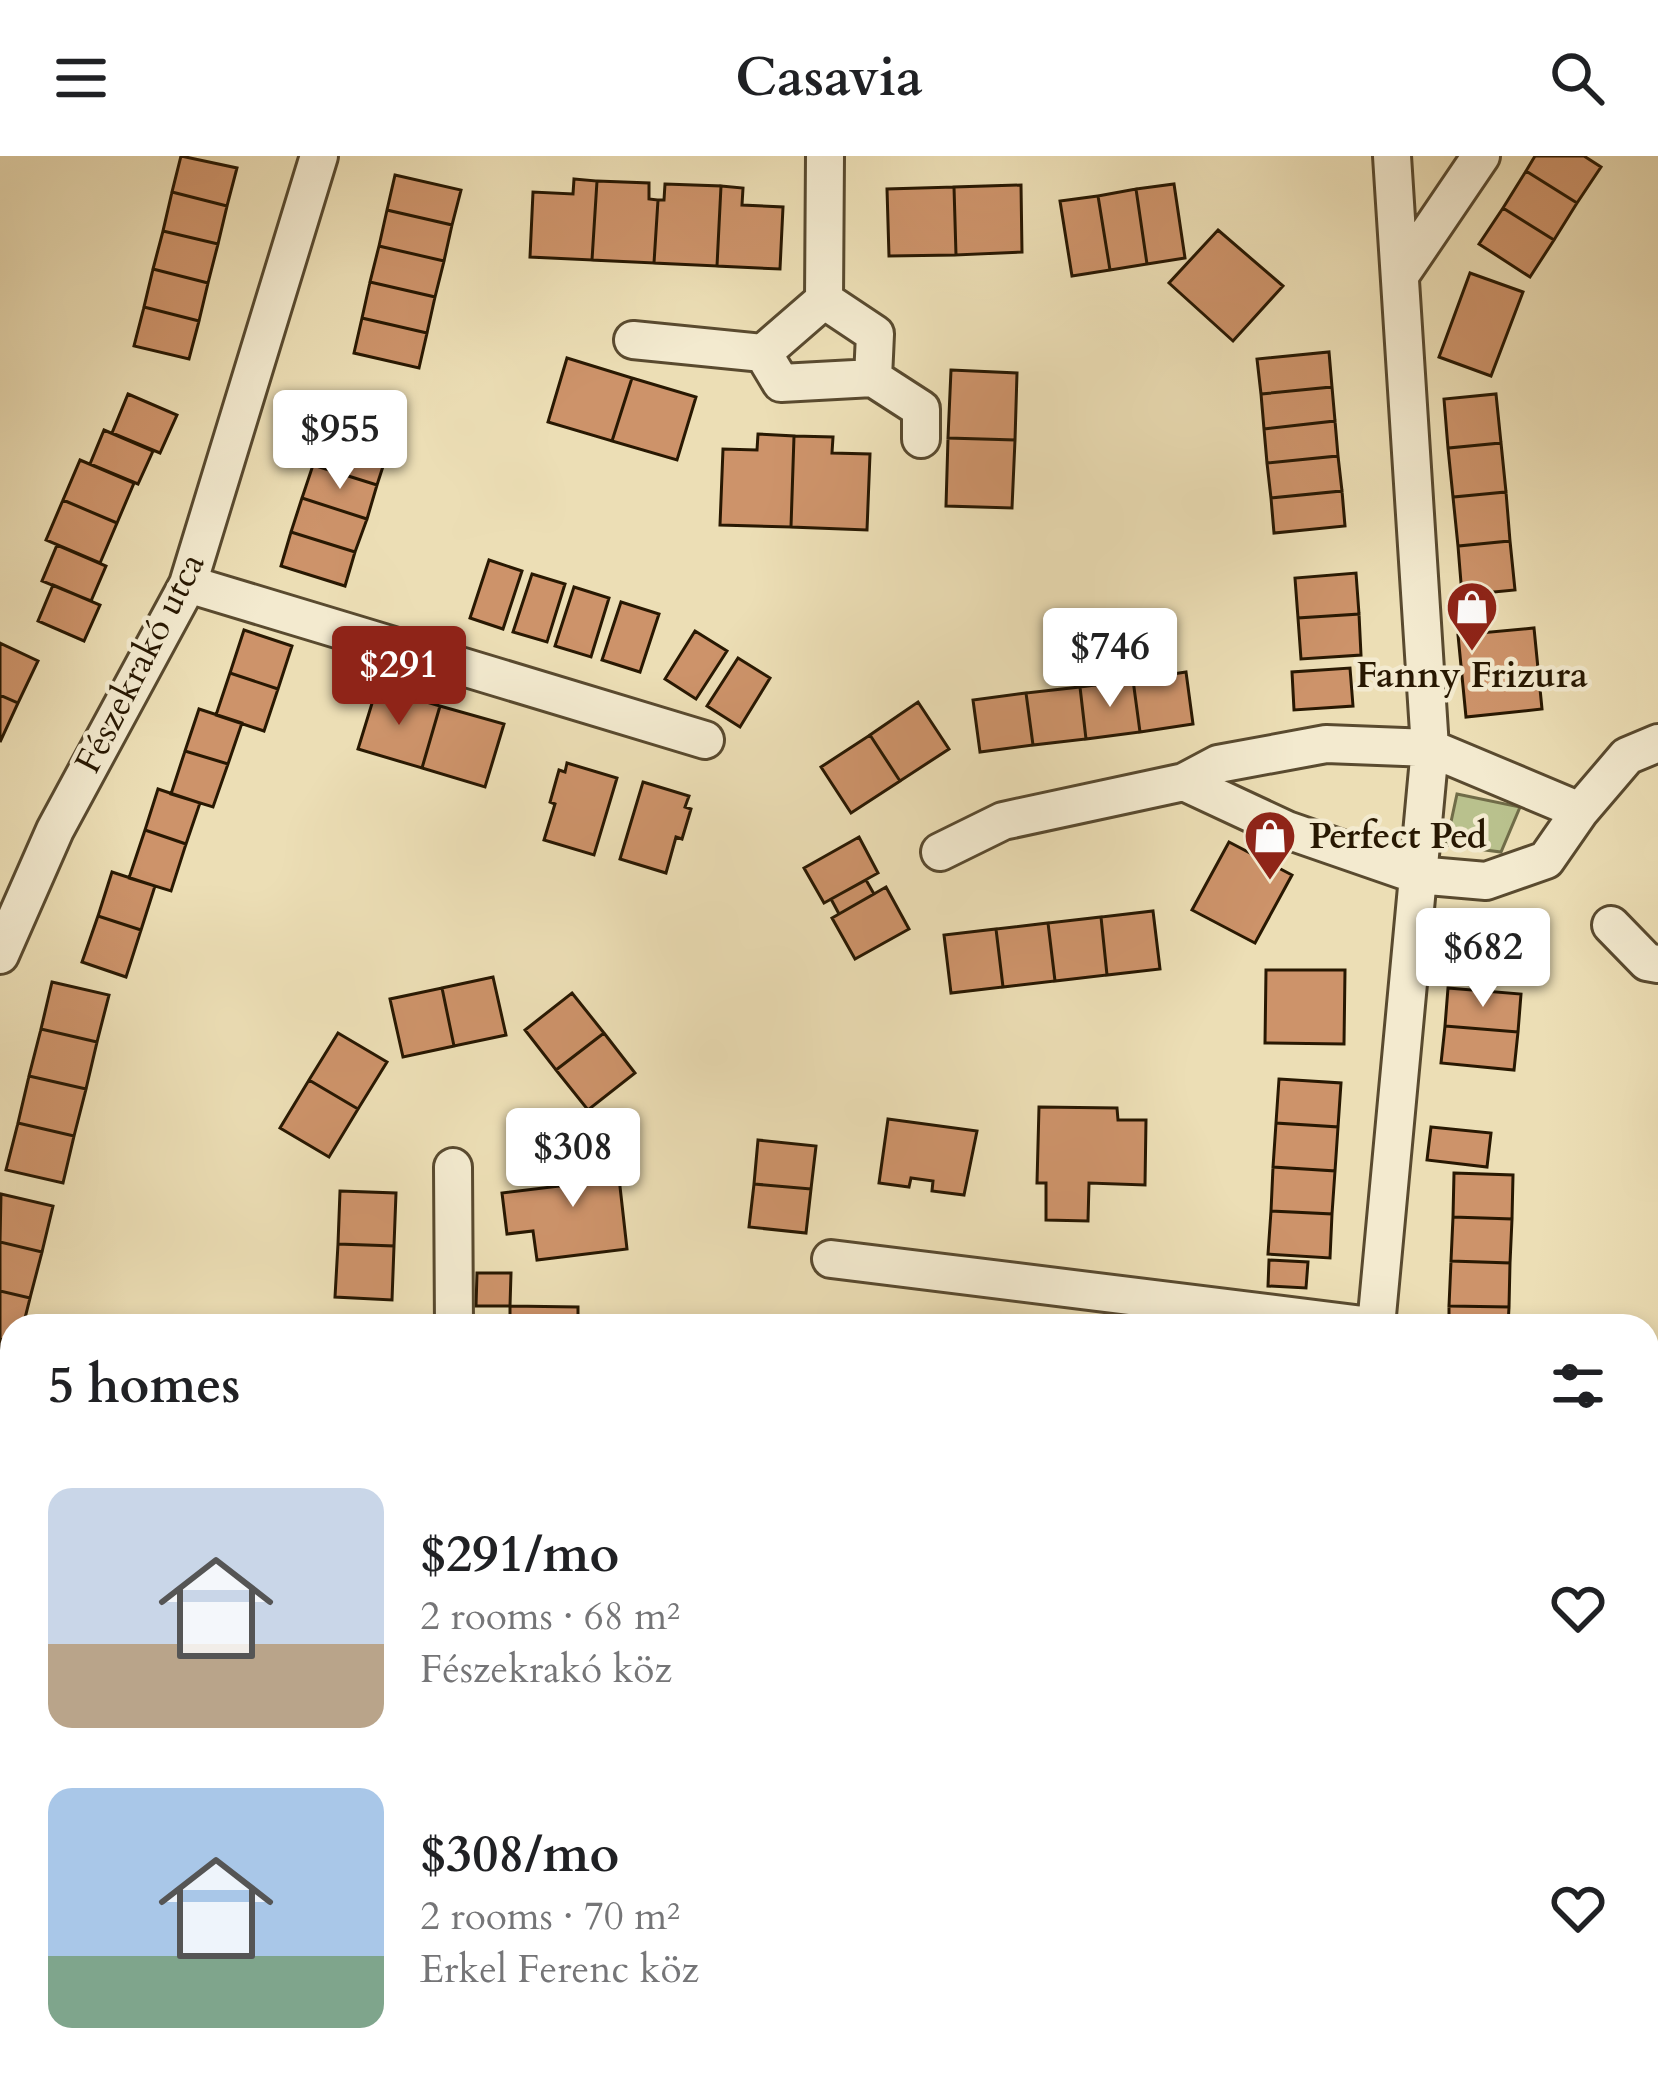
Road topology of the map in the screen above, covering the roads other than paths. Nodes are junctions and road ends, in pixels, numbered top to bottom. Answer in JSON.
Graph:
{"nodes":[{"id":1,"x":319,"y":156,"type":"edge"},
{"id":2,"x":825,"y":156,"type":"edge"},
{"id":3,"x":1392,"y":156,"type":"edge"},
{"id":4,"x":1480,"y":156,"type":"edge"},
{"id":5,"x":1401,"y":274,"type":"junction"},
{"id":6,"x":824,"y":300,"type":"junction"},
{"id":7,"x":633,"y":340,"type":"dead end"},
{"id":8,"x":763,"y":353,"type":"junction"},
{"id":9,"x":873,"y":378,"type":"junction"},
{"id":10,"x":921,"y":439,"type":"dead end"},
{"id":11,"x":188,"y":584,"type":"junction"},
{"id":12,"x":705,"y":740,"type":"dead end"},
{"id":13,"x":1658,"y":742,"type":"edge"},
{"id":14,"x":1430,"y":748,"type":"junction"},
{"id":15,"x":1184,"y":782,"type":"junction"},
{"id":16,"x":1580,"y":811,"type":"junction"},
{"id":17,"x":940,"y":853,"type":"dead end"},
{"id":18,"x":1417,"y":875,"type":"junction"},
{"id":19,"x":1611,"y":925,"type":"dead end"},
{"id":20,"x":0,"y":955,"type":"edge"},
{"id":21,"x":1658,"y":964,"type":"edge"},
{"id":22,"x":453,"y":1167,"type":"dead end"},
{"id":23,"x":831,"y":1259,"type":"dead end"},
{"id":24,"x":454,"y":1314,"type":"edge"},
{"id":25,"x":1277,"y":1314,"type":"edge"},
{"id":26,"x":1375,"y":1314,"type":"edge"}],
"edges":[{"from":1,"to":11,"type":"street","name":"Fészekrakó utca"},
{"from":2,"to":6,"type":"street"},
{"from":3,"to":5,"type":"street"},
{"from":4,"to":5,"type":"street"},
{"from":5,"to":14,"type":"street"},
{"from":6,"to":8,"type":"street"},
{"from":6,"to":9,"type":"street"},
{"from":7,"to":8,"type":"street"},
{"from":8,"to":9,"type":"street"},
{"from":9,"to":10,"type":"street"},
{"from":11,"to":12,"type":"street"},
{"from":11,"to":20,"type":"street","name":"Fészekrakó utca"},
{"from":13,"to":16,"type":"street"},
{"from":14,"to":15,"type":"street"},
{"from":14,"to":16,"type":"street"},
{"from":14,"to":18,"type":"street"},
{"from":15,"to":17,"type":"street"},
{"from":15,"to":18,"type":"street"},
{"from":16,"to":18,"type":"street"},
{"from":18,"to":26,"type":"street"},
{"from":19,"to":21,"type":"street"},
{"from":22,"to":24,"type":"street"},
{"from":23,"to":25,"type":"street"}]}
